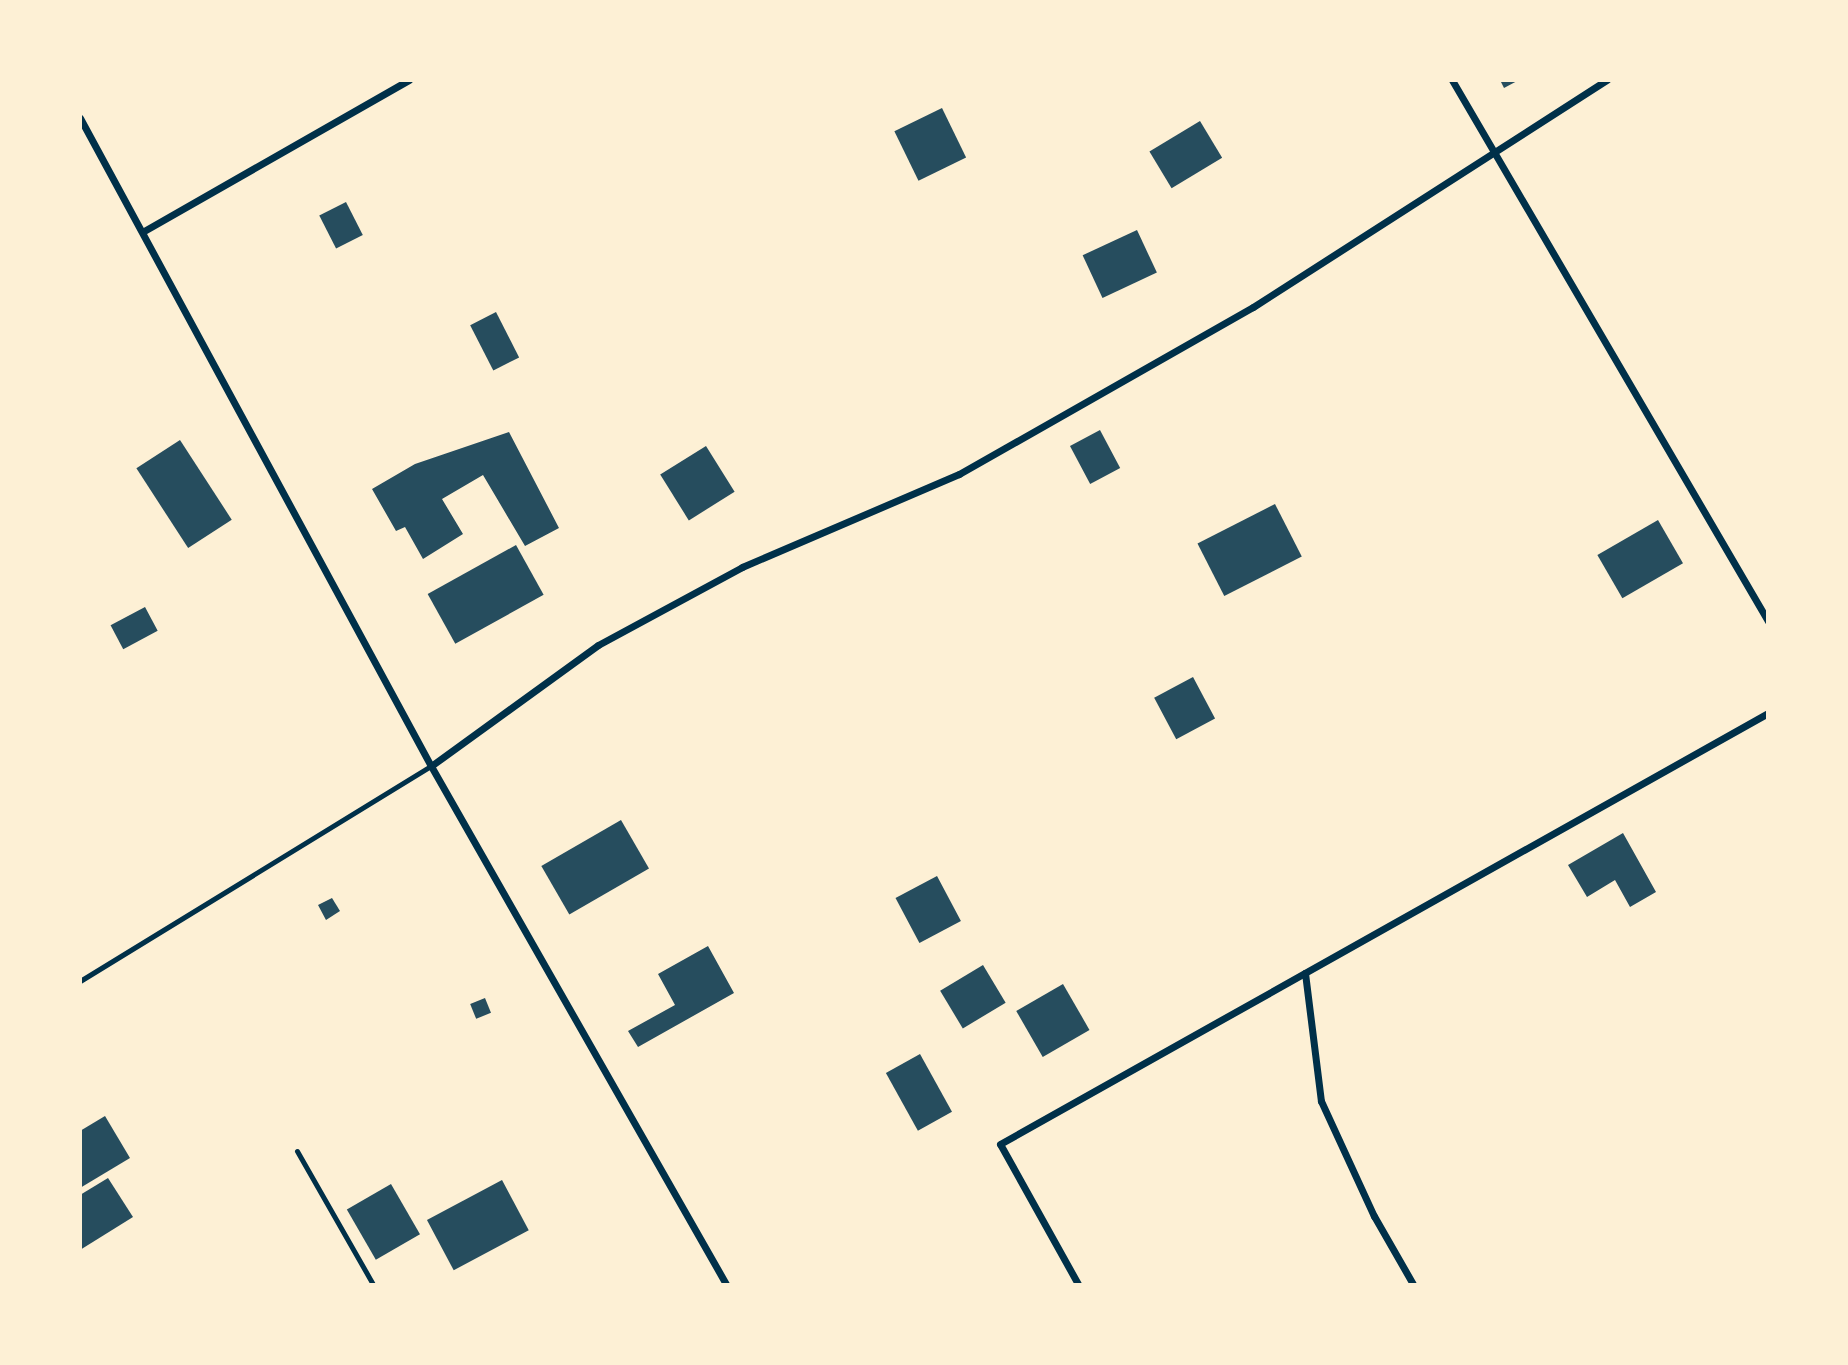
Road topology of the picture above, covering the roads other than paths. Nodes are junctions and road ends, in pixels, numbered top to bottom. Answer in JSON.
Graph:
{"nodes":[{"id":1,"x":409,"y":80,"type":"edge"},
{"id":2,"x":1452,"y":80,"type":"edge"},
{"id":3,"x":1607,"y":80,"type":"edge"},
{"id":4,"x":80,"y":118,"type":"edge"},
{"id":5,"x":1492,"y":151,"type":"junction"},
{"id":6,"x":144,"y":231,"type":"junction"},
{"id":7,"x":1768,"y":621,"type":"edge"},
{"id":8,"x":1768,"y":713,"type":"edge"},
{"id":9,"x":431,"y":766,"type":"junction"},
{"id":10,"x":1305,"y":973,"type":"junction"},
{"id":11,"x":80,"y":981,"type":"edge"},
{"id":12,"x":297,"y":1151,"type":"dead end"},
{"id":13,"x":373,"y":1284,"type":"edge"},
{"id":14,"x":726,"y":1284,"type":"edge"},
{"id":15,"x":1078,"y":1284,"type":"edge"},
{"id":16,"x":1413,"y":1284,"type":"edge"}],
"edges":[{"from":1,"to":6,"type":"street"},
{"from":2,"to":5,"type":"street"},
{"from":3,"to":5,"type":"street"},
{"from":4,"to":6,"type":"street"},
{"from":5,"to":7,"type":"street"},
{"from":5,"to":9,"type":"street"},
{"from":6,"to":9,"type":"street"},
{"from":8,"to":10,"type":"street"},
{"from":9,"to":11,"type":"lane"},
{"from":9,"to":14,"type":"street"},
{"from":10,"to":15,"type":"street"},
{"from":10,"to":16,"type":"street"},
{"from":12,"to":13,"type":"lane"}]}
